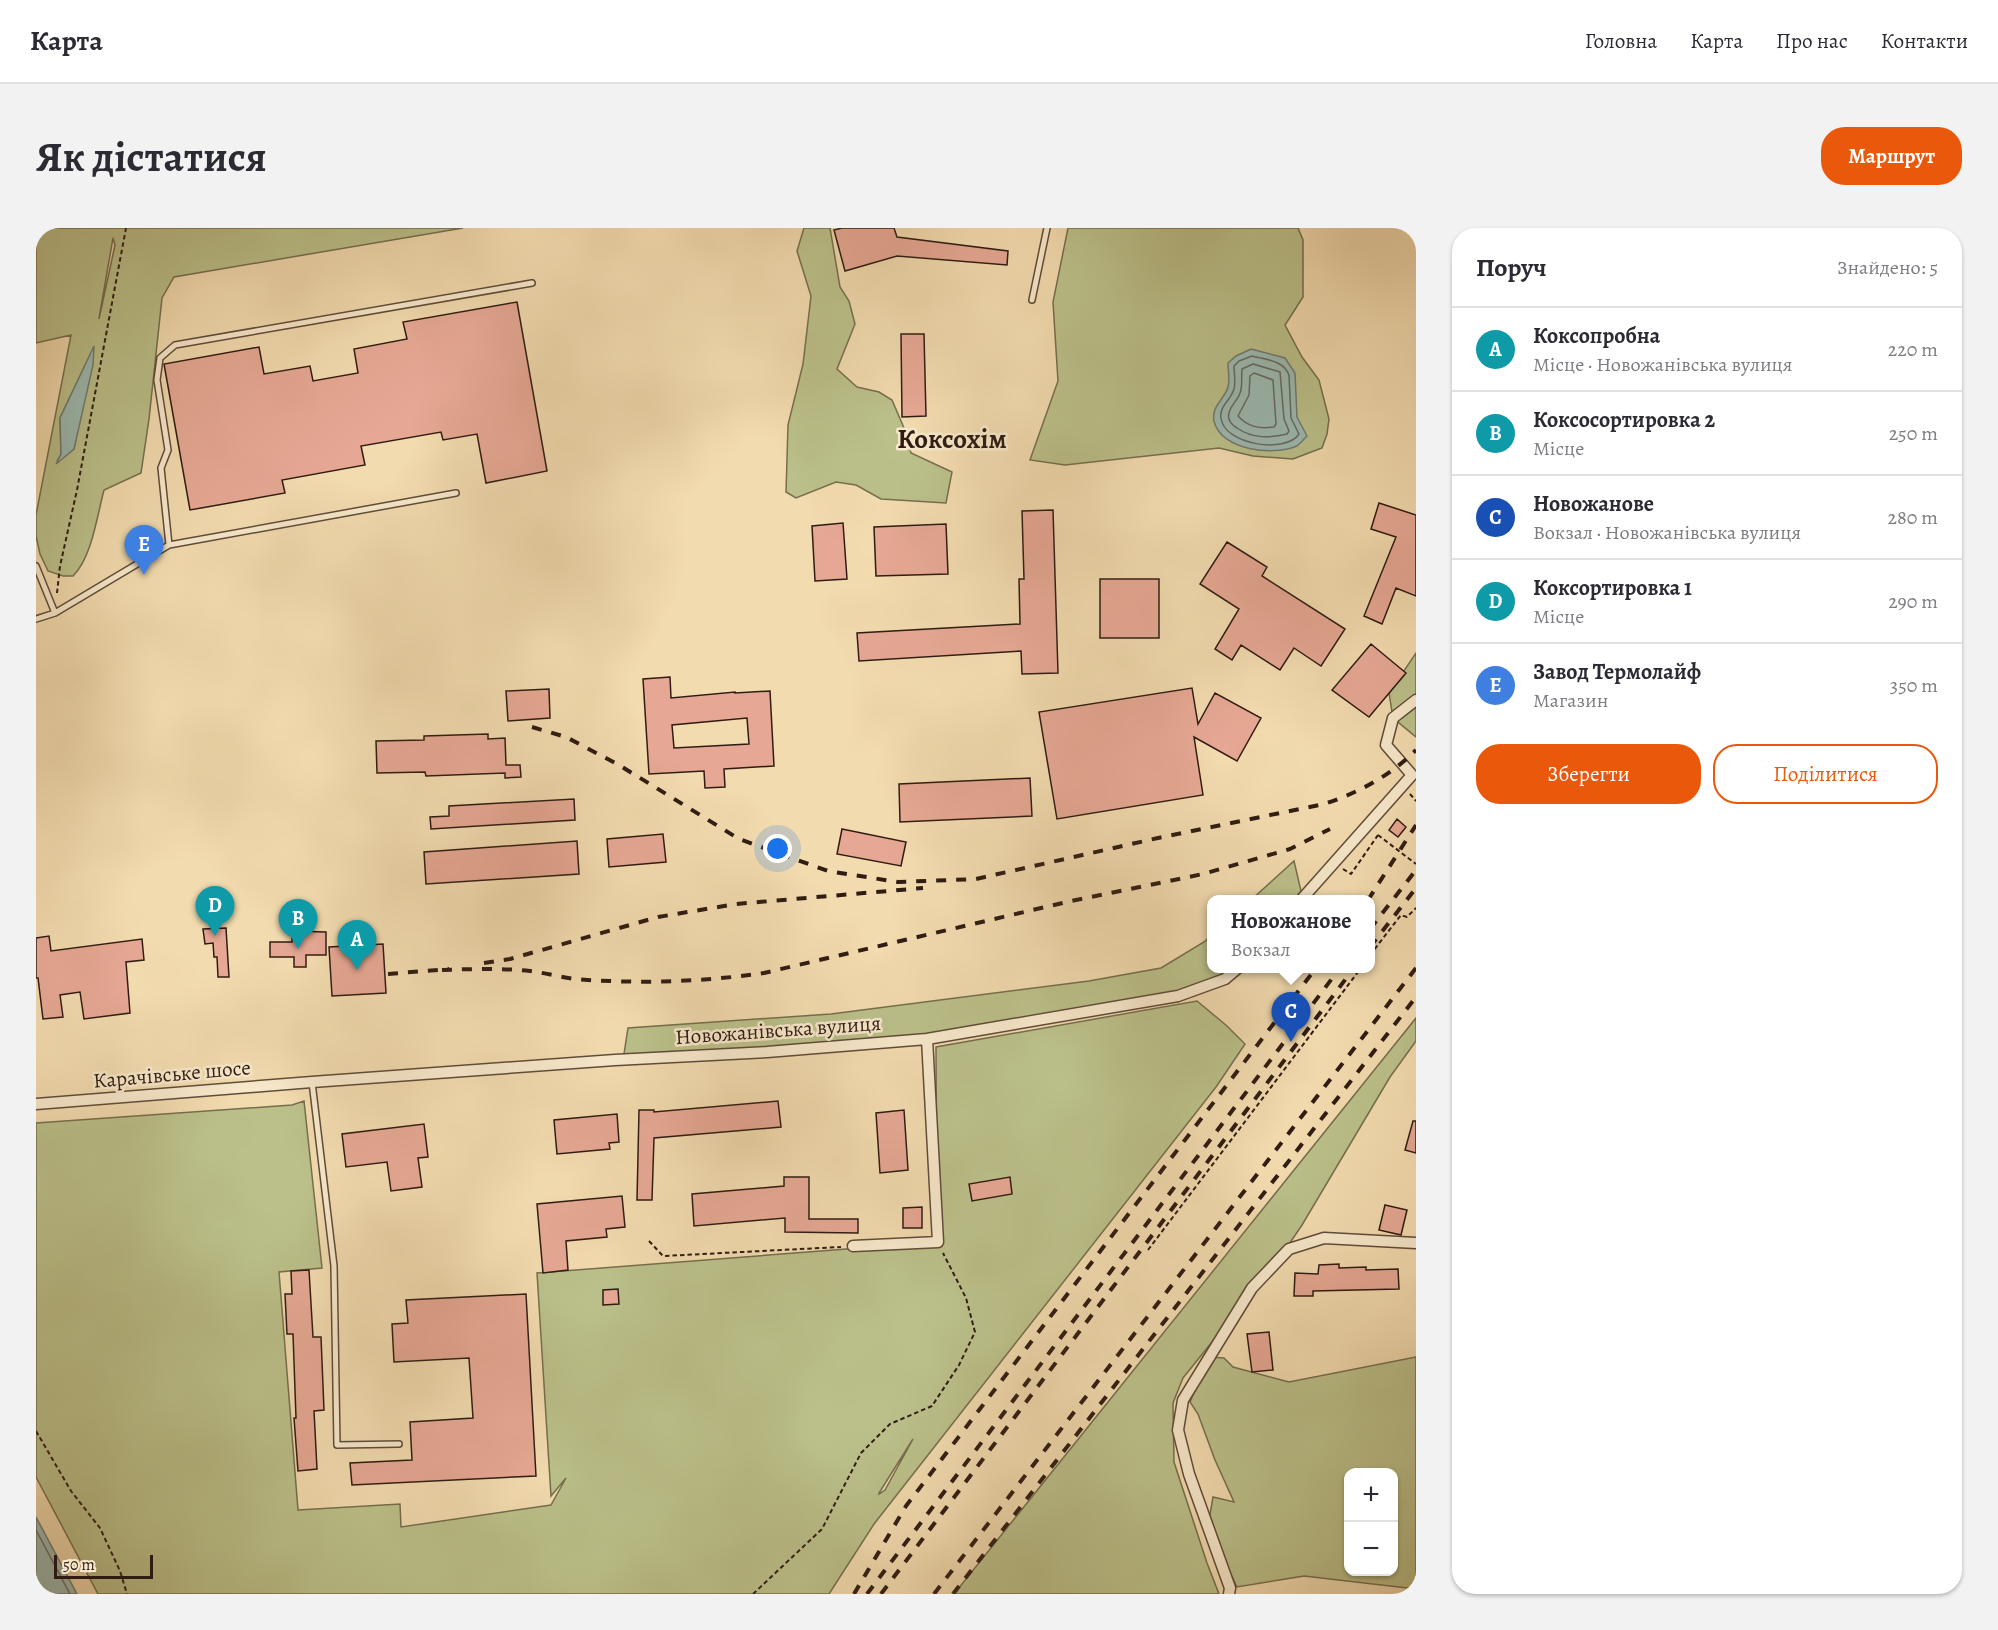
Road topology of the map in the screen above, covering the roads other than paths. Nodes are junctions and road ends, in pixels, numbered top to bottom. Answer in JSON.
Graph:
{"nodes":[{"id":1,"x":1047,"y":228,"type":"edge"},
{"id":2,"x":532,"y":283,"type":"dead end"},
{"id":3,"x":1032,"y":300,"type":"dead end"},
{"id":4,"x":456,"y":493,"type":"dead end"},
{"id":5,"x":169,"y":545,"type":"junction"},
{"id":6,"x":36,"y":566,"type":"edge"},
{"id":7,"x":55,"y":613,"type":"junction"},
{"id":8,"x":36,"y":620,"type":"edge"},
{"id":9,"x":1416,"y":699,"type":"edge"},
{"id":10,"x":1305,"y":895,"type":"edge"},
{"id":11,"x":1233,"y":973,"type":"edge"},
{"id":12,"x":927,"y":1039,"type":"junction"},
{"id":13,"x":312,"y":1082,"type":"junction"},
{"id":14,"x":36,"y":1104,"type":"edge"},
{"id":15,"x":1416,"y":1243,"type":"edge"},
{"id":16,"x":853,"y":1246,"type":"road end"},
{"id":17,"x":399,"y":1444,"type":"dead end"},
{"id":18,"x":1229,"y":1594,"type":"edge"}],
"edges":[{"from":1,"to":3,"type":"lane"},
{"from":2,"to":5,"type":"lane"},
{"from":4,"to":5,"type":"lane"},
{"from":5,"to":7,"type":"lane"},
{"from":6,"to":7,"type":"lane"},
{"from":7,"to":8,"type":"lane"},
{"from":9,"to":10,"type":"street"},
{"from":11,"to":12,"type":"street","name":"Новожанівська вулиця"},
{"from":12,"to":13,"type":"street","name":"Новожанівська вулиця"},
{"from":12,"to":16,"type":"street"},
{"from":13,"to":14,"type":"street","name":"Карачівське шосе"},
{"from":13,"to":17,"type":"lane"},
{"from":15,"to":18,"type":"street"}]}
